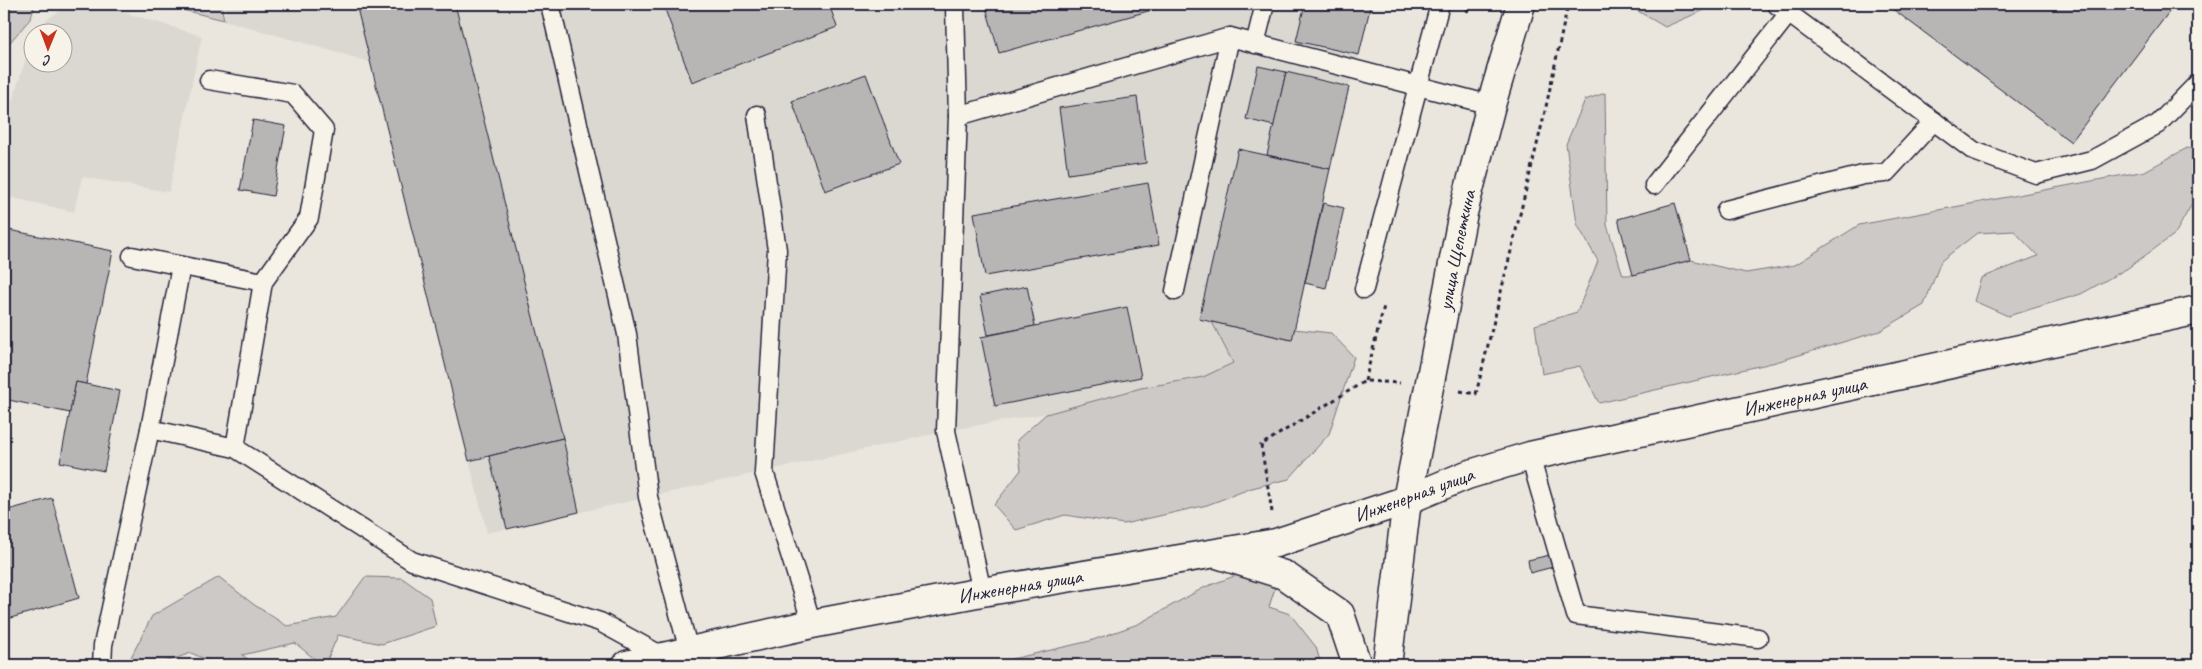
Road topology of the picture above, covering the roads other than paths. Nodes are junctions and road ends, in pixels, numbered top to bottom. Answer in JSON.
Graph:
{"nodes":[{"id":1,"x":550,"y":4,"type":"edge"},
{"id":2,"x":1265,"y":4,"type":"edge"},
{"id":3,"x":1440,"y":4,"type":"edge"},
{"id":4,"x":1521,"y":4,"type":"edge"},
{"id":5,"x":955,"y":7,"type":"dead end"},
{"id":6,"x":1782,"y":9,"type":"edge"},
{"id":7,"x":1230,"y":37,"type":"junction"},
{"id":8,"x":1255,"y":44,"type":"junction"},
{"id":9,"x":209,"y":80,"type":"dead end"},
{"id":10,"x":2198,"y":83,"type":"edge"},
{"id":11,"x":1418,"y":87,"type":"junction"},
{"id":12,"x":1491,"y":105,"type":"junction"},
{"id":13,"x":758,"y":115,"type":"dead end"},
{"id":14,"x":958,"y":116,"type":"junction"},
{"id":15,"x":1934,"y":121,"type":"junction"},
{"id":16,"x":1654,"y":185,"type":"dead end"},
{"id":17,"x":1726,"y":210,"type":"dead end"},
{"id":18,"x":132,"y":256,"type":"dead end"},
{"id":19,"x":181,"y":266,"type":"junction"},
{"id":20,"x":263,"y":282,"type":"junction"},
{"id":21,"x":1364,"y":289,"type":"dead end"},
{"id":22,"x":1175,"y":291,"type":"dead end"},
{"id":23,"x":2198,"y":310,"type":"edge"},
{"id":24,"x":150,"y":429,"type":"junction"},
{"id":25,"x":234,"y":448,"type":"junction"},
{"id":26,"x":1530,"y":456,"type":"junction"},
{"id":27,"x":1407,"y":500,"type":"junction"},
{"id":28,"x":1216,"y":554,"type":"junction"},
{"id":29,"x":982,"y":592,"type":"junction"},
{"id":30,"x":812,"y":624,"type":"junction"},
{"id":31,"x":1758,"y":638,"type":"dead end"},
{"id":32,"x":677,"y":654,"type":"junction"},
{"id":33,"x":102,"y":665,"type":"edge"},
{"id":34,"x":627,"y":665,"type":"edge"},
{"id":35,"x":1358,"y":665,"type":"edge"},
{"id":36,"x":1387,"y":665,"type":"edge"}],
"edges":[{"from":1,"to":32,"type":"lane"},
{"from":2,"to":8,"type":"lane"},
{"from":3,"to":11,"type":"lane"},
{"from":4,"to":12,"type":"street","name":"улица Щепеткина"},
{"from":5,"to":14,"type":"lane"},
{"from":6,"to":15,"type":"lane"},
{"from":6,"to":16,"type":"lane"},
{"from":7,"to":8,"type":"lane"},
{"from":7,"to":14,"type":"lane"},
{"from":7,"to":22,"type":"lane"},
{"from":8,"to":11,"type":"lane"},
{"from":9,"to":20,"type":"lane"},
{"from":10,"to":15,"type":"lane"},
{"from":11,"to":12,"type":"lane"},
{"from":11,"to":21,"type":"lane"},
{"from":12,"to":27,"type":"street","name":"улица Щепеткина"},
{"from":13,"to":30,"type":"lane"},
{"from":14,"to":29,"type":"lane"},
{"from":15,"to":17,"type":"lane"},
{"from":18,"to":19,"type":"lane"},
{"from":19,"to":20,"type":"lane"},
{"from":19,"to":24,"type":"lane"},
{"from":20,"to":25,"type":"lane"},
{"from":23,"to":26,"type":"street","name":"Инженерная улица"},
{"from":24,"to":25,"type":"lane"},
{"from":24,"to":33,"type":"lane"},
{"from":25,"to":32,"type":"lane"},
{"from":26,"to":27,"type":"street","name":"Инженерная улица"},
{"from":26,"to":31,"type":"lane"},
{"from":27,"to":28,"type":"street","name":"Инженерная улица"},
{"from":27,"to":36,"type":"street","name":"улица Щепеткина"},
{"from":28,"to":29,"type":"street","name":"Инженерная улица"},
{"from":28,"to":35,"type":"street"},
{"from":29,"to":30,"type":"street","name":"Инженерная улица"},
{"from":30,"to":32,"type":"street","name":"Инженерная улица"},
{"from":32,"to":34,"type":"street","name":"Инженерная улица"}]}
